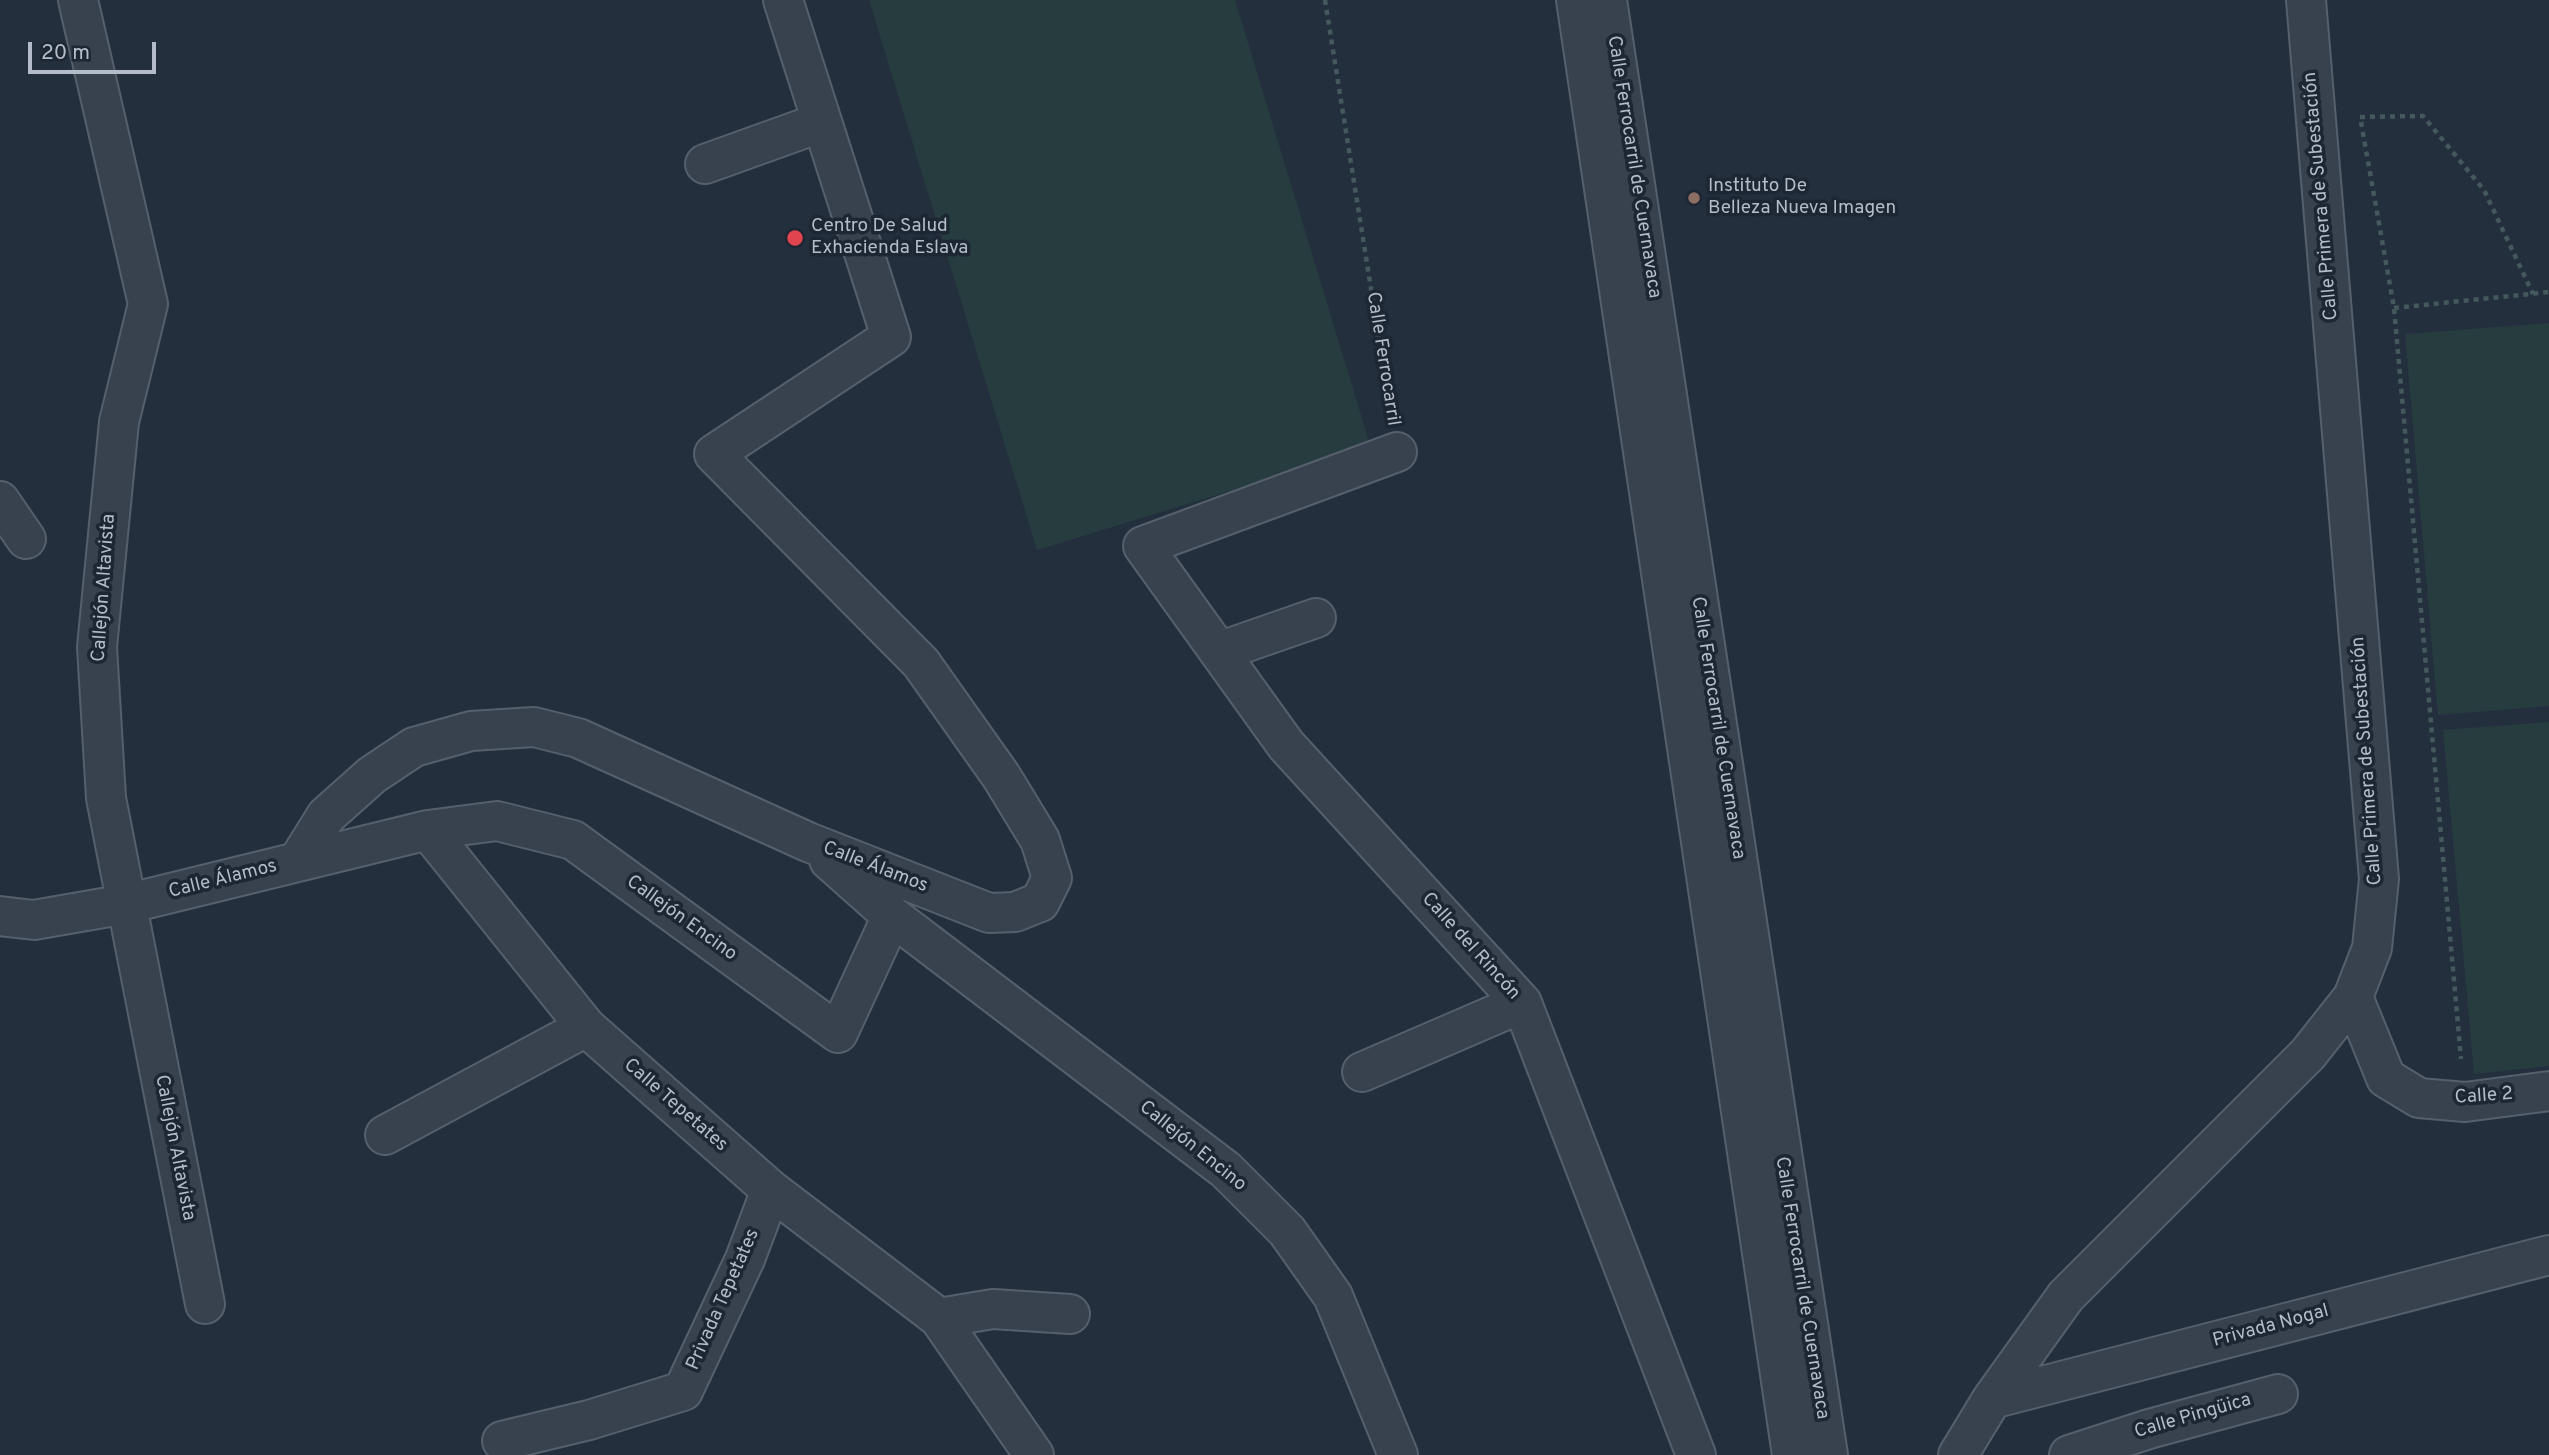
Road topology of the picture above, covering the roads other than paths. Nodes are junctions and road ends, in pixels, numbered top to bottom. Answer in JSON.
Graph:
{"nodes":[{"id":1,"x":78,"y":0,"type":"edge"},
{"id":2,"x":783,"y":0,"type":"edge"},
{"id":3,"x":1576,"y":0,"type":"edge"},
{"id":4,"x":1608,"y":0,"type":"edge"},
{"id":5,"x":2306,"y":0,"type":"edge"},
{"id":6,"x":822,"y":122,"type":"junction"},
{"id":7,"x":705,"y":164,"type":"dead end"},
{"id":8,"x":1397,"y":452,"type":"road end"},
{"id":9,"x":0,"y":500,"type":"edge"},
{"id":10,"x":26,"y":539,"type":"dead end"},
{"id":11,"x":1143,"y":546,"type":"joint"},
{"id":12,"x":1316,"y":618,"type":"dead end"},
{"id":13,"x":1221,"y":651,"type":"junction"},
{"id":14,"x":428,"y":830,"type":"junction"},
{"id":15,"x":808,"y":842,"type":"junction"},
{"id":16,"x":298,"y":861,"type":"junction"},
{"id":17,"x":126,"y":904,"type":"junction"},
{"id":18,"x":0,"y":916,"type":"edge"},
{"id":19,"x":892,"y":916,"type":"junction"},
{"id":20,"x":2353,"y":997,"type":"junction"},
{"id":21,"x":1522,"y":1003,"type":"junction"},
{"id":22,"x":586,"y":1027,"type":"junction"},
{"id":23,"x":1362,"y":1072,"type":"dead end"},
{"id":24,"x":2549,"y":1091,"type":"edge"},
{"id":25,"x":385,"y":1135,"type":"dead end"},
{"id":26,"x":771,"y":1190,"type":"junction"},
{"id":27,"x":2549,"y":1255,"type":"edge"},
{"id":28,"x":205,"y":1304,"type":"dead end"},
{"id":29,"x":1070,"y":1314,"type":"dead end"},
{"id":30,"x":939,"y":1318,"type":"junction"},
{"id":31,"x":2278,"y":1394,"type":"dead end"},
{"id":32,"x":1992,"y":1399,"type":"junction"},
{"id":33,"x":502,"y":1441,"type":"dead end"},
{"id":34,"x":1034,"y":1455,"type":"edge"},
{"id":35,"x":1398,"y":1455,"type":"edge"},
{"id":36,"x":1696,"y":1455,"type":"edge"},
{"id":37,"x":1792,"y":1455,"type":"edge"},
{"id":38,"x":1828,"y":1455,"type":"edge"},
{"id":39,"x":1958,"y":1455,"type":"edge"},
{"id":40,"x":2069,"y":1455,"type":"edge"}],
"edges":[{"from":1,"to":17,"type":"street","name":"Callejón Altavista"},
{"from":2,"to":6,"type":"street"},
{"from":3,"to":37,"type":"street","name":"Calle Ferrocarril de Cuernavaca"},
{"from":4,"to":38,"type":"street","name":"Calle Ferrocarril de Cuernavaca"},
{"from":5,"to":20,"type":"street","name":"Calle Primera de Subestación"},
{"from":6,"to":7,"type":"street"},
{"from":6,"to":15,"type":"street","name":"Calle Álamos"},
{"from":8,"to":11,"type":"street","name":"Calle Ferrocarril"},
{"from":9,"to":10,"type":"street"},
{"from":11,"to":13,"type":"street","name":"Calle del Rincón"},
{"from":12,"to":13,"type":"street"},
{"from":13,"to":21,"type":"street","name":"Calle del Rincón"},
{"from":14,"to":16,"type":"street"},
{"from":14,"to":19,"type":"street","name":"Callejón Encino"},
{"from":14,"to":22,"type":"street","name":"Calle Tepetates"},
{"from":15,"to":16,"type":"street","name":"Calle Álamos"},
{"from":15,"to":19,"type":"street","name":"Callejón Encino"},
{"from":16,"to":17,"type":"street","name":"Calle Álamos"},
{"from":17,"to":18,"type":"street","name":"Calle Álamos"},
{"from":17,"to":28,"type":"street","name":"Callejón Altavista"},
{"from":19,"to":35,"type":"street","name":"Callejón Encino"},
{"from":20,"to":24,"type":"street","name":"Calle 2"},
{"from":20,"to":32,"type":"street","name":"Calle Primera de Subestación"},
{"from":21,"to":23,"type":"street"},
{"from":21,"to":36,"type":"street","name":"Calle del Rincón"},
{"from":22,"to":25,"type":"street"},
{"from":22,"to":26,"type":"street","name":"Calle Tepetates"},
{"from":26,"to":30,"type":"street","name":"Calle Tepetates"},
{"from":26,"to":33,"type":"street","name":"Privada Tepetates"},
{"from":27,"to":32,"type":"street","name":"Privada Nogal"},
{"from":29,"to":30,"type":"street"},
{"from":30,"to":34,"type":"street","name":"Calle Tepetates"},
{"from":31,"to":40,"type":"street","name":"Calle Pingüica"},
{"from":32,"to":39,"type":"street","name":"Calle Primera de Subestación"}]}
